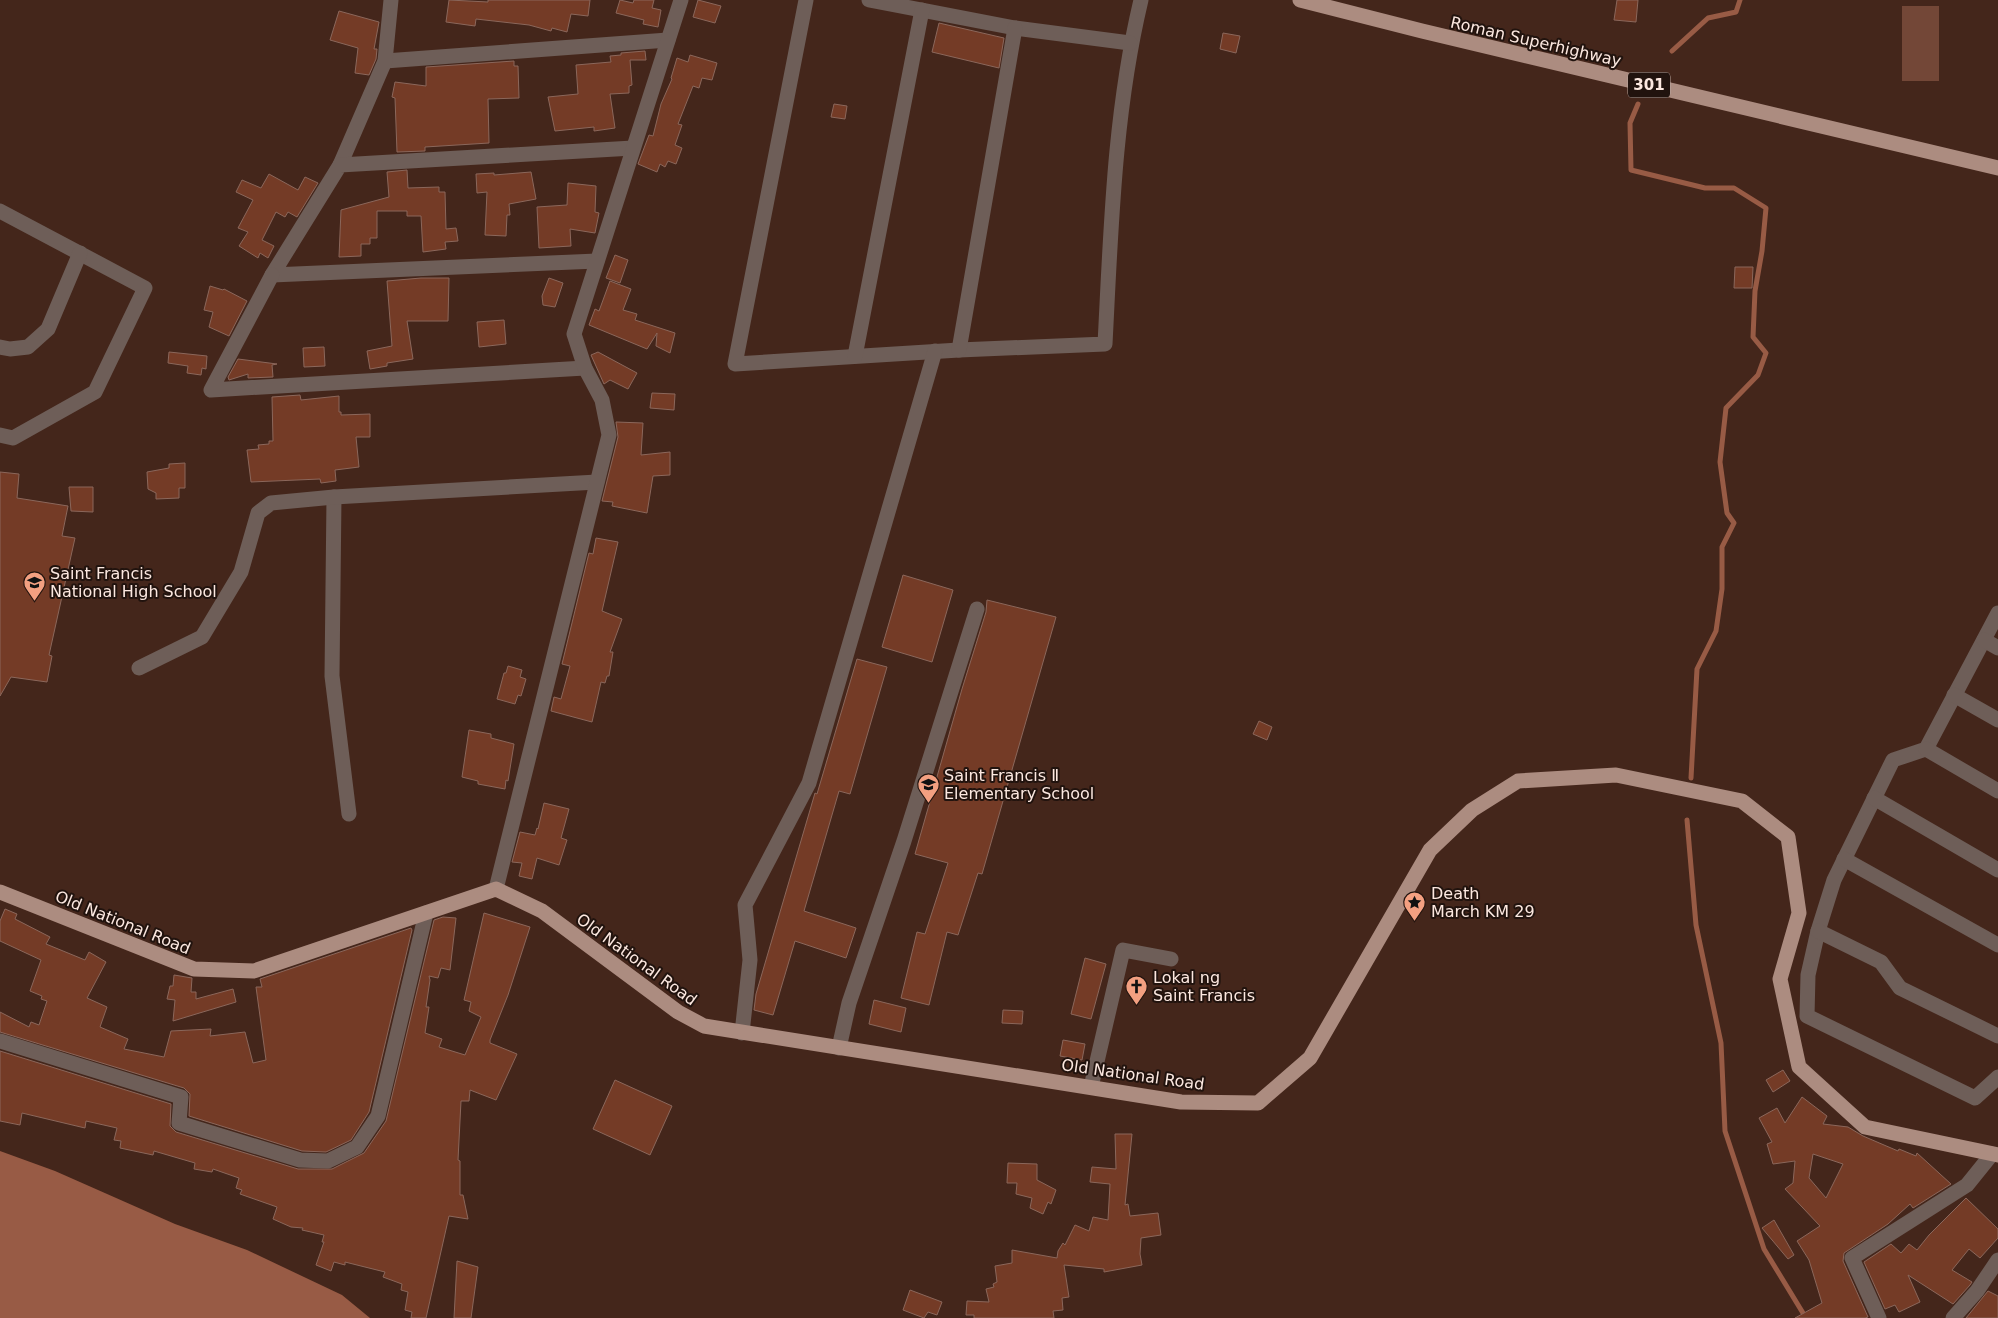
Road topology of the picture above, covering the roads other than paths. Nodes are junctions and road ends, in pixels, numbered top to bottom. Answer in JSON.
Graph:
{"nodes":[{"id":1,"x":391,"y":0,"type":"edge"},
{"id":2,"x":682,"y":0,"type":"edge"},
{"id":3,"x":806,"y":0,"type":"edge"},
{"id":4,"x":869,"y":0,"type":"edge"},
{"id":5,"x":1140,"y":0,"type":"edge"},
{"id":6,"x":1300,"y":0,"type":"edge"},
{"id":7,"x":922,"y":10,"type":"junction"},
{"id":8,"x":1015,"y":28,"type":"junction"},
{"id":9,"x":668,"y":40,"type":"junction"},
{"id":10,"x":1130,"y":44,"type":"junction"},
{"id":11,"x":385,"y":60,"type":"junction"},
{"id":12,"x":633,"y":148,"type":"junction"},
{"id":13,"x":340,"y":165,"type":"junction"},
{"id":14,"x":1998,"y":168,"type":"edge"},
{"id":15,"x":0,"y":211,"type":"edge"},
{"id":16,"x":80,"y":253,"type":"junction"},
{"id":17,"x":597,"y":261,"type":"junction"},
{"id":18,"x":272,"y":275,"type":"junction"},
{"id":19,"x":0,"y":347,"type":"edge"},
{"id":20,"x":959,"y":350,"type":"junction"},
{"id":21,"x":935,"y":351,"type":"junction"},
{"id":22,"x":855,"y":356,"type":"junction"},
{"id":23,"x":585,"y":368,"type":"junction"},
{"id":24,"x":0,"y":435,"type":"edge"},
{"id":25,"x":597,"y":482,"type":"junction"},
{"id":26,"x":334,"y":497,"type":"junction"},
{"id":27,"x":977,"y":609,"type":"dead end"},
{"id":28,"x":1998,"y":612,"type":"edge"},
{"id":29,"x":1984,"y":640,"type":"junction"},
{"id":30,"x":1998,"y":648,"type":"edge"},
{"id":31,"x":139,"y":668,"type":"dead end"},
{"id":32,"x":1954,"y":695,"type":"junction"},
{"id":33,"x":1998,"y":720,"type":"edge"},
{"id":34,"x":1926,"y":749,"type":"junction"},
{"id":35,"x":1998,"y":791,"type":"edge"},
{"id":36,"x":1874,"y":798,"type":"junction"},
{"id":37,"x":349,"y":814,"type":"dead end"},
{"id":38,"x":1844,"y":859,"type":"junction"},
{"id":39,"x":1998,"y":870,"type":"edge"},
{"id":40,"x":496,"y":889,"type":"junction"},
{"id":41,"x":0,"y":892,"type":"edge"},
{"id":42,"x":426,"y":913,"type":"junction"},
{"id":43,"x":1818,"y":931,"type":"junction"},
{"id":44,"x":1998,"y":945,"type":"edge"},
{"id":45,"x":1171,"y":959,"type":"dead end"},
{"id":46,"x":742,"y":1033,"type":"junction"},
{"id":47,"x":1998,"y":1036,"type":"edge"},
{"id":48,"x":0,"y":1040,"type":"edge"},
{"id":49,"x":839,"y":1048,"type":"junction"},
{"id":50,"x":1998,"y":1077,"type":"edge"},
{"id":51,"x":1091,"y":1087,"type":"junction"},
{"id":52,"x":1995,"y":1154,"type":"edge"},
{"id":53,"x":1998,"y":1260,"type":"edge"},
{"id":54,"x":1878,"y":1318,"type":"edge"},
{"id":55,"x":1953,"y":1318,"type":"edge"}],
"edges":[{"from":1,"to":11,"type":"street"},
{"from":2,"to":9,"type":"street"},
{"from":3,"to":22,"type":"street"},
{"from":4,"to":7,"type":"street"},
{"from":5,"to":10,"type":"street"},
{"from":6,"to":14,"type":"main road","name":"Roman Superhighway","number":"301"},
{"from":7,"to":8,"type":"street"},
{"from":7,"to":22,"type":"street"},
{"from":8,"to":10,"type":"street"},
{"from":8,"to":20,"type":"street"},
{"from":9,"to":11,"type":"street"},
{"from":9,"to":12,"type":"street"},
{"from":10,"to":20,"type":"street"},
{"from":11,"to":13,"type":"street"},
{"from":12,"to":13,"type":"street"},
{"from":12,"to":17,"type":"street"},
{"from":13,"to":18,"type":"street"},
{"from":15,"to":16,"type":"street"},
{"from":16,"to":19,"type":"street"},
{"from":16,"to":24,"type":"street"},
{"from":17,"to":18,"type":"street"},
{"from":17,"to":23,"type":"street"},
{"from":18,"to":23,"type":"street"},
{"from":20,"to":21,"type":"street"},
{"from":21,"to":22,"type":"street"},
{"from":21,"to":46,"type":"street"},
{"from":23,"to":25,"type":"street"},
{"from":25,"to":26,"type":"street"},
{"from":25,"to":40,"type":"street"},
{"from":26,"to":31,"type":"street"},
{"from":26,"to":37,"type":"street"},
{"from":27,"to":49,"type":"street"},
{"from":28,"to":29,"type":"street"},
{"from":29,"to":30,"type":"street"},
{"from":29,"to":32,"type":"street"},
{"from":32,"to":33,"type":"street"},
{"from":32,"to":34,"type":"street"},
{"from":34,"to":35,"type":"street"},
{"from":34,"to":36,"type":"street"},
{"from":36,"to":38,"type":"street"},
{"from":36,"to":39,"type":"street"},
{"from":38,"to":43,"type":"street"},
{"from":38,"to":44,"type":"street"},
{"from":40,"to":42,"type":"main road","name":"Old National Road"},
{"from":40,"to":46,"type":"main road","name":"Old National Road"},
{"from":41,"to":42,"type":"main road","name":"Old National Road"},
{"from":42,"to":48,"type":"street"},
{"from":43,"to":47,"type":"street"},
{"from":43,"to":50,"type":"street"},
{"from":45,"to":51,"type":"street"},
{"from":46,"to":49,"type":"main road","name":"Old National Road"},
{"from":49,"to":51,"type":"main road","name":"Old National Road"},
{"from":51,"to":52,"type":"main road","name":"Old National Road"},
{"from":52,"to":54,"type":"street"},
{"from":53,"to":55,"type":"street"}]}
